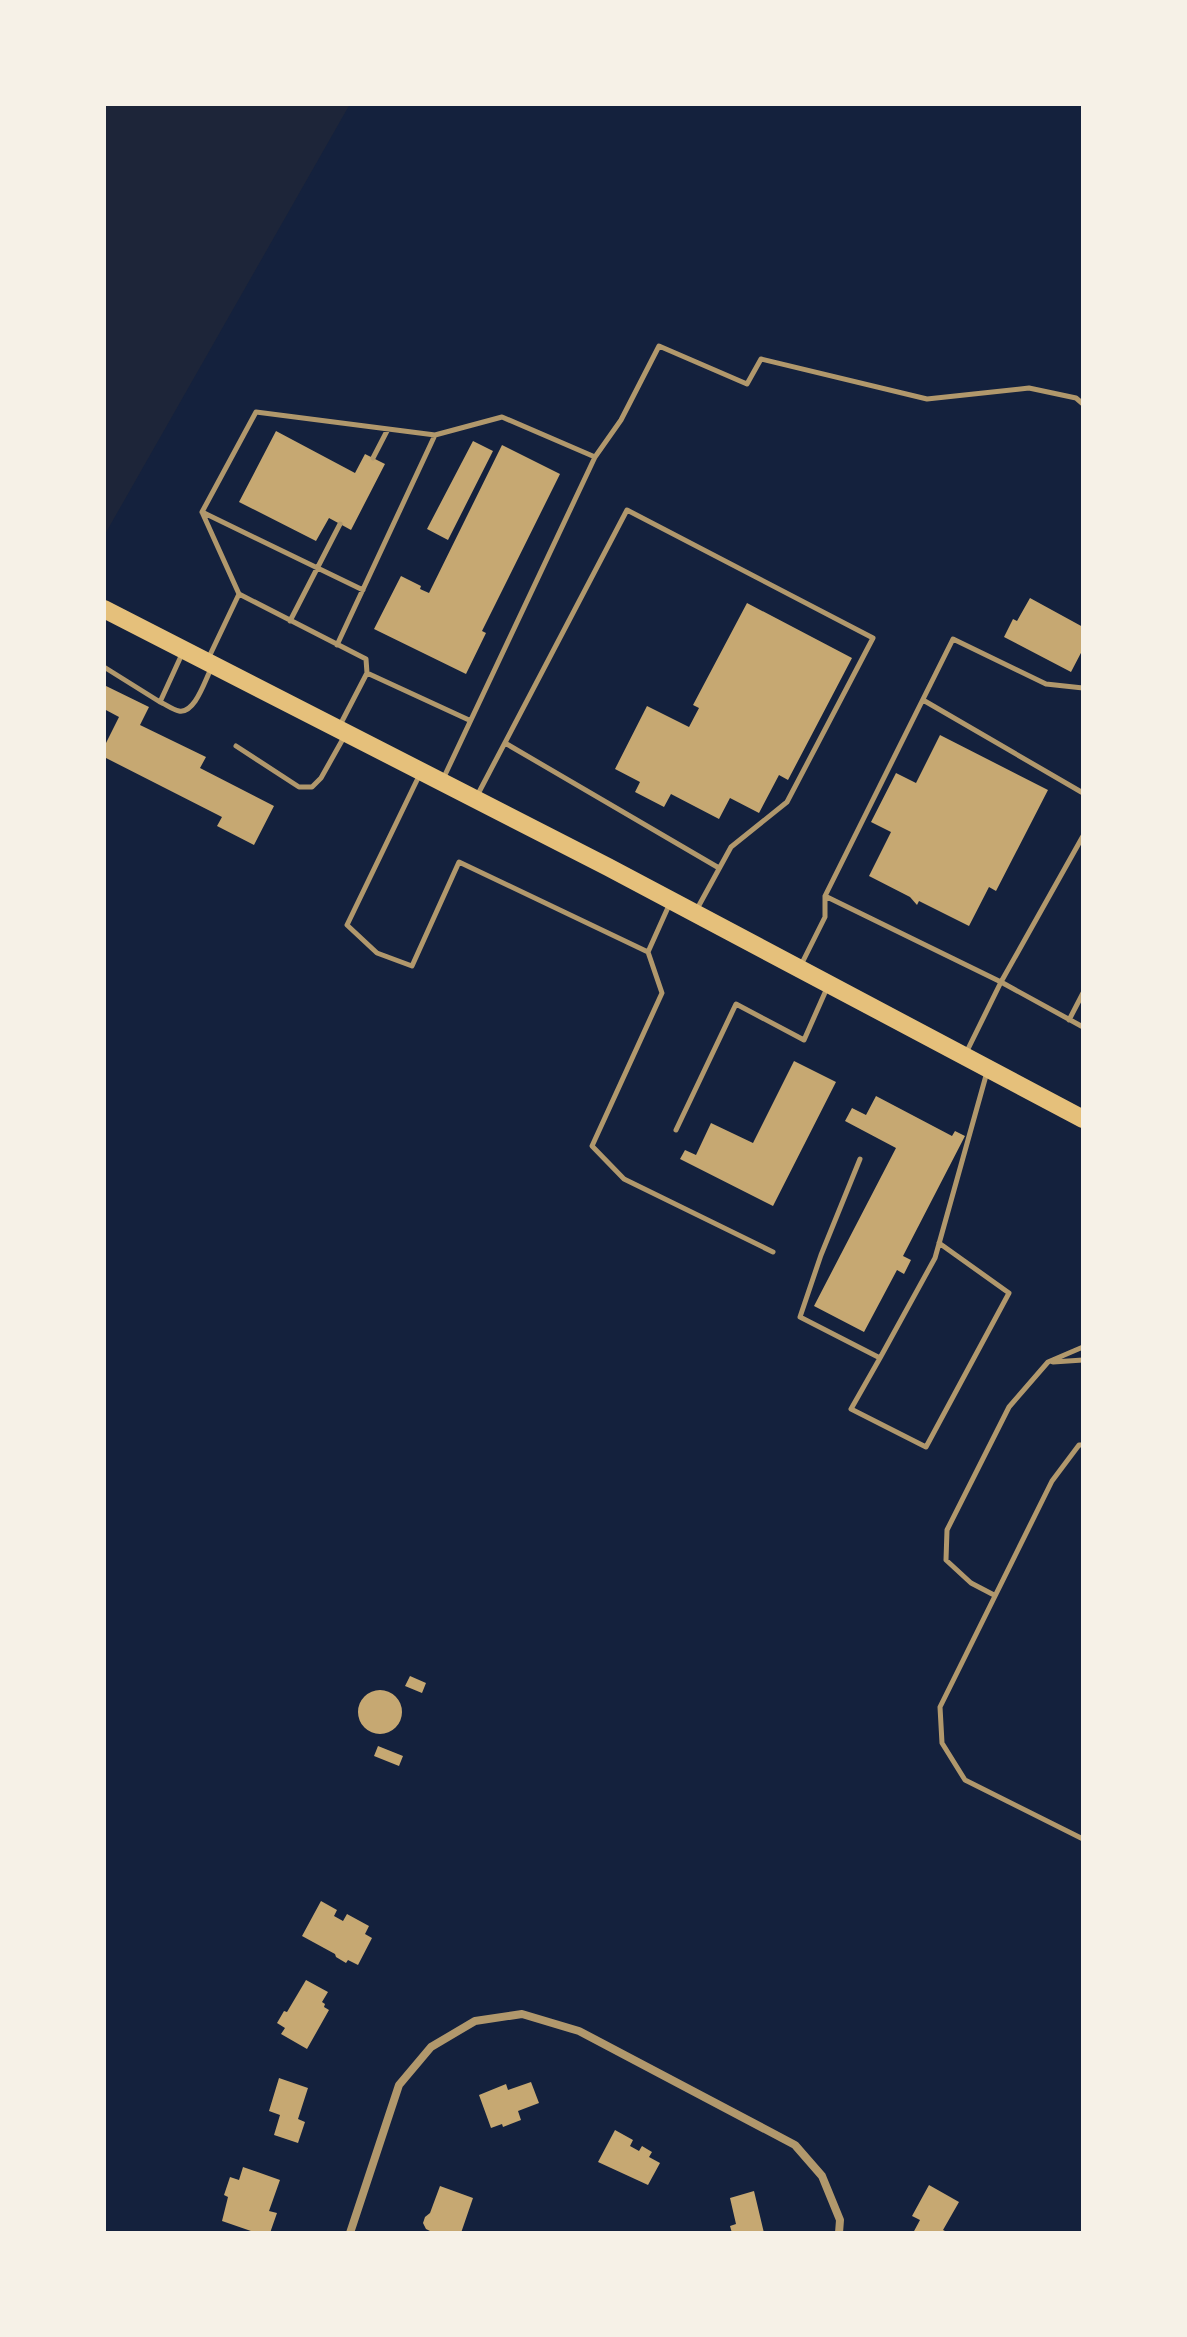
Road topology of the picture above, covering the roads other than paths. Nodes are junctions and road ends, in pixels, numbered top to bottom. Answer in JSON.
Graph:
{"nodes":[{"id":1,"x":1083,"y":404,"type":"edge"},
{"id":2,"x":388,"y":429,"type":"junction"},
{"id":3,"x":435,"y":435,"type":"junction"},
{"id":4,"x":595,"y":457,"type":"junction"},
{"id":5,"x":373,"y":458,"type":"dead end"},
{"id":6,"x":202,"y":512,"type":"junction"},
{"id":7,"x":340,"y":524,"type":"dead end"},
{"id":8,"x":317,"y":569,"type":"junction"},
{"id":9,"x":363,"y":590,"type":"junction"},
{"id":10,"x":239,"y":594,"type":"junction"},
{"id":11,"x":104,"y":609,"type":"edge"},
{"id":12,"x":290,"y":621,"type":"junction"},
{"id":13,"x":337,"y":645,"type":"junction"},
{"id":14,"x":184,"y":650,"type":"junction"},
{"id":15,"x":210,"y":663,"type":"junction"},
{"id":16,"x":104,"y":667,"type":"edge"},
{"id":17,"x":367,"y":673,"type":"junction"},
{"id":18,"x":1083,"y":688,"type":"edge"},
{"id":19,"x":923,"y":700,"type":"junction"},
{"id":20,"x":160,"y":702,"type":"junction"},
{"id":21,"x":469,"y":720,"type":"junction"},
{"id":22,"x":343,"y":731,"type":"junction"},
{"id":23,"x":505,"y":743,"type":"junction"},
{"id":24,"x":236,"y":746,"type":"dead end"},
{"id":25,"x":422,"y":771,"type":"junction"},
{"id":26,"x":441,"y":782,"type":"junction"},
{"id":27,"x":1083,"y":793,"type":"edge"},
{"id":28,"x":475,"y":799,"type":"junction"},
{"id":29,"x":1083,"y":836,"type":"edge"},
{"id":30,"x":719,"y":868,"type":"junction"},
{"id":31,"x":825,"y":896,"type":"junction"},
{"id":32,"x":671,"y":900,"type":"junction"},
{"id":33,"x":695,"y":913,"type":"junction"},
{"id":34,"x":648,"y":952,"type":"junction"},
{"id":35,"x":800,"y":968,"type":"junction"},
{"id":36,"x":1001,"y":982,"type":"junction"},
{"id":37,"x":829,"y":984,"type":"junction"},
{"id":38,"x":1083,"y":993,"type":"edge"},
{"id":39,"x":1069,"y":1020,"type":"junction"},
{"id":40,"x":1083,"y":1027,"type":"edge"},
{"id":41,"x":965,"y":1055,"type":"junction"},
{"id":42,"x":988,"y":1068,"type":"junction"},
{"id":43,"x":1083,"y":1119,"type":"edge"},
{"id":44,"x":676,"y":1130,"type":"dead end"},
{"id":45,"x":860,"y":1159,"type":"dead end"},
{"id":46,"x":939,"y":1243,"type":"junction"},
{"id":47,"x":773,"y":1252,"type":"dead end"},
{"id":48,"x":1083,"y":1347,"type":"edge"},
{"id":49,"x":880,"y":1358,"type":"junction"},
{"id":50,"x":1083,"y":1360,"type":"edge"},
{"id":51,"x":1048,"y":1362,"type":"junction"},
{"id":52,"x":1083,"y":1445,"type":"edge"},
{"id":53,"x":994,"y":1595,"type":"junction"},
{"id":54,"x":1083,"y":1839,"type":"edge"},
{"id":55,"x":350,"y":2233,"type":"edge"},
{"id":56,"x":839,"y":2233,"type":"edge"}],
"edges":[{"from":1,"to":4,"type":"lane"},
{"from":2,"to":3,"type":"lane"},
{"from":2,"to":5,"type":"lane"},
{"from":2,"to":6,"type":"lane"},
{"from":3,"to":4,"type":"lane"},
{"from":3,"to":9,"type":"lane"},
{"from":4,"to":21,"type":"lane"},
{"from":6,"to":8,"type":"lane"},
{"from":6,"to":10,"type":"lane"},
{"from":7,"to":8,"type":"lane"},
{"from":8,"to":9,"type":"lane"},
{"from":8,"to":12,"type":"lane"},
{"from":9,"to":13,"type":"lane"},
{"from":10,"to":12,"type":"lane"},
{"from":10,"to":15,"type":"lane"},
{"from":11,"to":14,"type":"main road"},
{"from":12,"to":13,"type":"lane"},
{"from":13,"to":17,"type":"lane"},
{"from":14,"to":15,"type":"main road"},
{"from":14,"to":20,"type":"lane"},
{"from":15,"to":20,"type":"lane"},
{"from":15,"to":22,"type":"main road"},
{"from":16,"to":20,"type":"lane"},
{"from":17,"to":21,"type":"lane"},
{"from":17,"to":22,"type":"lane"},
{"from":18,"to":19,"type":"lane"},
{"from":19,"to":27,"type":"lane"},
{"from":19,"to":31,"type":"lane"},
{"from":21,"to":26,"type":"lane"},
{"from":22,"to":24,"type":"lane"},
{"from":22,"to":25,"type":"main road"},
{"from":23,"to":28,"type":"lane"},
{"from":23,"to":30,"type":"lane"},
{"from":23,"to":30,"type":"lane"},
{"from":25,"to":26,"type":"main road"},
{"from":25,"to":34,"type":"lane"},
{"from":26,"to":28,"type":"main road"},
{"from":28,"to":32,"type":"main road"},
{"from":29,"to":36,"type":"lane"},
{"from":30,"to":33,"type":"lane"},
{"from":31,"to":35,"type":"lane"},
{"from":31,"to":36,"type":"lane"},
{"from":32,"to":33,"type":"main road"},
{"from":32,"to":34,"type":"lane"},
{"from":33,"to":35,"type":"main road"},
{"from":34,"to":47,"type":"lane"},
{"from":35,"to":37,"type":"main road"},
{"from":36,"to":39,"type":"lane"},
{"from":36,"to":41,"type":"lane"},
{"from":37,"to":41,"type":"main road"},
{"from":37,"to":44,"type":"lane"},
{"from":38,"to":39,"type":"lane"},
{"from":39,"to":40,"type":"lane"},
{"from":41,"to":42,"type":"main road"},
{"from":42,"to":43,"type":"main road"},
{"from":42,"to":46,"type":"lane"},
{"from":45,"to":49,"type":"lane"},
{"from":46,"to":49,"type":"lane"},
{"from":46,"to":49,"type":"lane"},
{"from":48,"to":51,"type":"lane"},
{"from":50,"to":51,"type":"lane"},
{"from":51,"to":53,"type":"lane"},
{"from":52,"to":53,"type":"lane"},
{"from":53,"to":54,"type":"lane"},
{"from":55,"to":56,"type":"street"}]}
